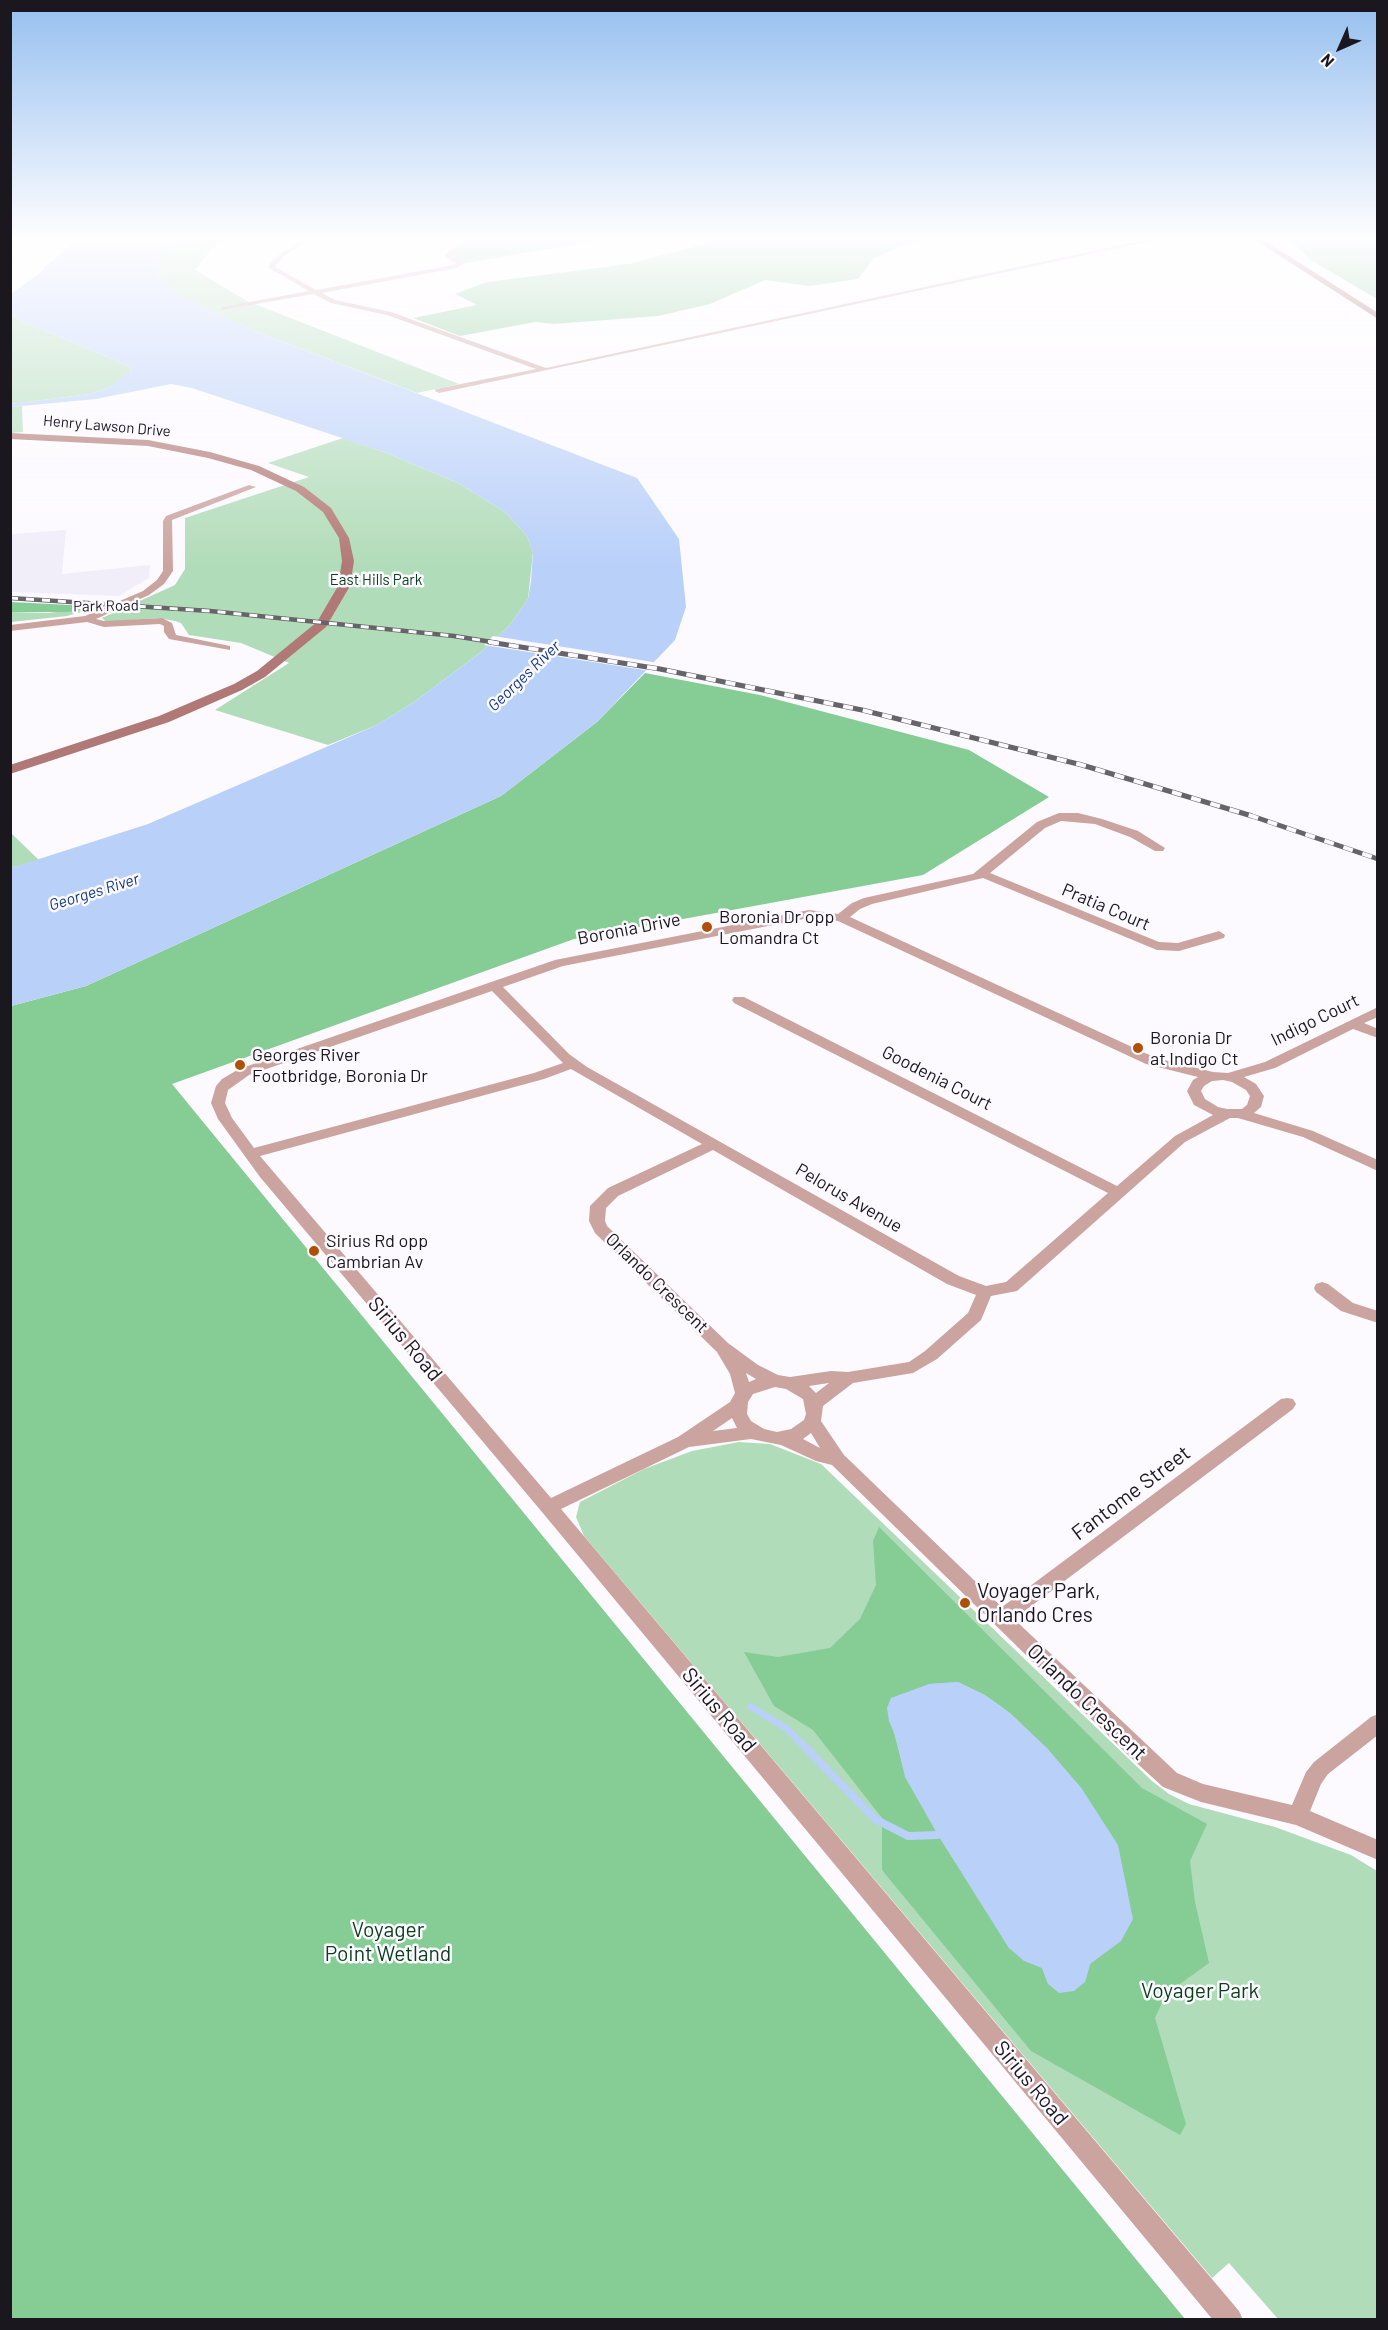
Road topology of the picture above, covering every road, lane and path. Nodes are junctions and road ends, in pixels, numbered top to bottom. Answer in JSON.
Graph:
{"nodes":[{"id":1,"x":488,"y":349,"type":"edge"},
{"id":2,"x":644,"y":349,"type":"edge"},
{"id":3,"x":545,"y":370,"type":"junction"},
{"id":4,"x":439,"y":390,"type":"dead end"},
{"id":5,"x":10,"y":436,"type":"edge"},
{"id":6,"x":28,"y":436,"type":"junction"},
{"id":7,"x":10,"y":446,"type":"edge"},
{"id":8,"x":252,"y":487,"type":"dead end"},
{"id":9,"x":87,"y":619,"type":"junction"},
{"id":10,"x":10,"y":628,"type":"edge"},
{"id":11,"x":226,"y":648,"type":"dead end"},
{"id":12,"x":10,"y":770,"type":"edge"},
{"id":13,"x":1159,"y":848,"type":"dead end"},
{"id":14,"x":982,"y":874,"type":"junction"},
{"id":15,"x":841,"y":918,"type":"junction"},
{"id":16,"x":1219,"y":935,"type":"dead end"},
{"id":17,"x":495,"y":986,"type":"junction"},
{"id":18,"x":739,"y":999,"type":"dead end"},
{"id":19,"x":1377,"y":1011,"type":"edge"},
{"id":20,"x":1353,"y":1024,"type":"junction"},
{"id":21,"x":1377,"y":1034,"type":"edge"},
{"id":22,"x":1150,"y":1061,"type":"junction"},
{"id":23,"x":572,"y":1064,"type":"junction"},
{"id":24,"x":1270,"y":1065,"type":"junction"},
{"id":25,"x":1221,"y":1077,"type":"junction"},
{"id":26,"x":1255,"y":1094,"type":"junction"},
{"id":27,"x":218,"y":1095,"type":"joint"},
{"id":28,"x":1196,"y":1097,"type":"junction"},
{"id":29,"x":1234,"y":1114,"type":"junction"},
{"id":30,"x":1308,"y":1134,"type":"junction"},
{"id":31,"x":1180,"y":1139,"type":"junction"},
{"id":32,"x":714,"y":1144,"type":"junction"},
{"id":33,"x":249,"y":1154,"type":"junction"},
{"id":34,"x":1377,"y":1166,"type":"edge"},
{"id":35,"x":1118,"y":1192,"type":"junction"},
{"id":36,"x":1322,"y":1288,"type":"dead end"},
{"id":37,"x":985,"y":1292,"type":"junction"},
{"id":38,"x":1377,"y":1317,"type":"edge"},
{"id":39,"x":722,"y":1347,"type":"junction"},
{"id":40,"x":848,"y":1378,"type":"junction"},
{"id":41,"x":783,"y":1382,"type":"junction"},
{"id":42,"x":741,"y":1399,"type":"junction"},
{"id":43,"x":1287,"y":1404,"type":"dead end"},
{"id":44,"x":813,"y":1413,"type":"junction"},
{"id":45,"x":753,"y":1432,"type":"junction"},
{"id":46,"x":783,"y":1438,"type":"junction"},
{"id":47,"x":684,"y":1442,"type":"junction"},
{"id":48,"x":838,"y":1460,"type":"junction"},
{"id":49,"x":548,"y":1507,"type":"junction"},
{"id":50,"x":1002,"y":1618,"type":"junction"},
{"id":51,"x":1377,"y":1724,"type":"edge"},
{"id":52,"x":1298,"y":1816,"type":"junction"},
{"id":53,"x":1357,"y":1841,"type":"junction"},
{"id":54,"x":1377,"y":1850,"type":"edge"},
{"id":55,"x":1377,"y":1859,"type":"edge"},
{"id":56,"x":1230,"y":2319,"type":"edge"}],
"edges":[{"from":1,"to":3,"type":"street"},
{"from":2,"to":3,"type":"street"},
{"from":3,"to":4,"type":"street"},
{"from":5,"to":6,"type":"main road","name":"Henry Lawson Drive"},
{"from":6,"to":7,"type":"main road"},
{"from":6,"to":12,"type":"main road","name":"Henry Lawson Drive"},
{"from":8,"to":9,"type":"street"},
{"from":9,"to":10,"type":"street","name":"Park Road"},
{"from":9,"to":11,"type":"street","name":"Park Road"},
{"from":13,"to":14,"type":"street"},
{"from":14,"to":15,"type":"street"},
{"from":14,"to":16,"type":"street","name":"Pratia Court"},
{"from":15,"to":17,"type":"street","name":"Boronia Drive"},
{"from":15,"to":22,"type":"street","name":"Boronia Drive"},
{"from":17,"to":23,"type":"street","name":"Pelorus Avenue"},
{"from":17,"to":27,"type":"street","name":"Boronia Drive"},
{"from":18,"to":35,"type":"street","name":"Goodenia Court"},
{"from":19,"to":20,"type":"street","name":"Indigo Court"},
{"from":20,"to":21,"type":"street"},
{"from":20,"to":24,"type":"street","name":"Indigo Court"},
{"from":22,"to":25,"type":"street","name":"Boronia Drive"},
{"from":22,"to":28,"type":"street","name":"Boronia Drive"},
{"from":23,"to":32,"type":"street","name":"Pelorus Avenue"},
{"from":23,"to":33,"type":"street"},
{"from":24,"to":25,"type":"street","name":"Indigo Court"},
{"from":24,"to":26,"type":"street","name":"Indigo Court"},
{"from":25,"to":26,"type":"street","name":"Boronia Drive"},
{"from":25,"to":28,"type":"street"},
{"from":26,"to":29,"type":"street","name":"Indigo Court"},
{"from":26,"to":30,"type":"street"},
{"from":27,"to":33,"type":"street","name":"Sirius Road"},
{"from":28,"to":29,"type":"street","name":"Boronia Drive"},
{"from":28,"to":31,"type":"street"},
{"from":29,"to":30,"type":"street"},
{"from":29,"to":31,"type":"street"},
{"from":30,"to":34,"type":"street"},
{"from":31,"to":35,"type":"street"},
{"from":32,"to":37,"type":"street","name":"Pelorus Avenue"},
{"from":32,"to":39,"type":"street","name":"Orlando Crescent"},
{"from":33,"to":49,"type":"street","name":"Sirius Road"},
{"from":35,"to":37,"type":"street"},
{"from":36,"to":38,"type":"street"},
{"from":37,"to":40,"type":"street"},
{"from":39,"to":41,"type":"street","name":"Orlando Crescent"},
{"from":39,"to":42,"type":"street","name":"Orlando Crescent"},
{"from":40,"to":41,"type":"street"},
{"from":40,"to":44,"type":"street"},
{"from":41,"to":42,"type":"street"},
{"from":41,"to":44,"type":"street"},
{"from":42,"to":45,"type":"street"},
{"from":42,"to":47,"type":"street"},
{"from":43,"to":50,"type":"street","name":"Fantome Street"},
{"from":44,"to":46,"type":"street"},
{"from":44,"to":48,"type":"street","name":"Orlando Crescent"},
{"from":45,"to":46,"type":"street"},
{"from":45,"to":47,"type":"street"},
{"from":46,"to":48,"type":"street","name":"Orlando Crescent"},
{"from":47,"to":49,"type":"street"},
{"from":48,"to":50,"type":"street","name":"Orlando Crescent"},
{"from":49,"to":56,"type":"street","name":"Sirius Road"},
{"from":50,"to":52,"type":"street","name":"Orlando Crescent"},
{"from":51,"to":52,"type":"street"},
{"from":52,"to":53,"type":"street","name":"Orlando Crescent"},
{"from":53,"to":54,"type":"street","name":"Orlando Crescent"},
{"from":53,"to":55,"type":"street","name":"Orlando Crescent"}]}
